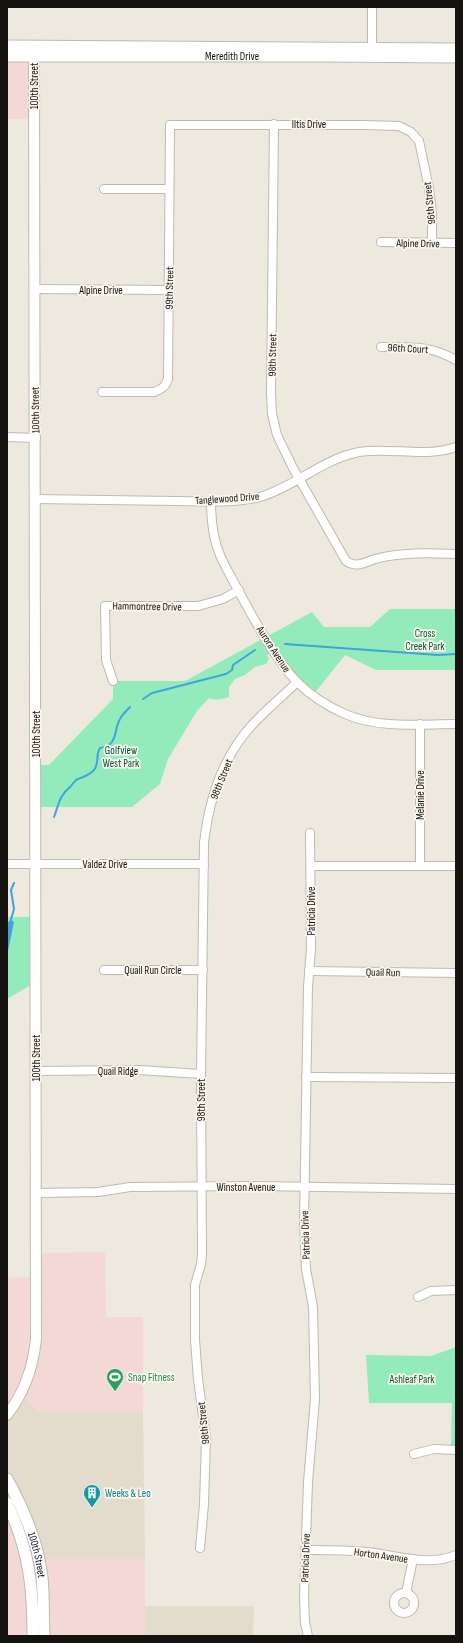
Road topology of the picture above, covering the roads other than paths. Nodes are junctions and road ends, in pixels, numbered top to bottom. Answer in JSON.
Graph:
{"nodes":[{"id":1,"x":372,"y":7,"type":"edge"},
{"id":2,"x":7,"y":46,"type":"edge"},
{"id":3,"x":456,"y":49,"type":"edge"},
{"id":4,"x":34,"y":51,"type":"junction"},
{"id":5,"x":372,"y":52,"type":"junction"},
{"id":6,"x":7,"y":56,"type":"edge"},
{"id":7,"x":456,"y":57,"type":"edge"},
{"id":8,"x":274,"y":124,"type":"junction"},
{"id":9,"x":170,"y":125,"type":"joint"},
{"id":10,"x":424,"y":164,"type":"joint"},
{"id":11,"x":104,"y":189,"type":"dead end"},
{"id":12,"x":169,"y":189,"type":"junction"},
{"id":13,"x":381,"y":242,"type":"dead end"},
{"id":14,"x":432,"y":243,"type":"junction"},
{"id":15,"x":456,"y":243,"type":"edge"},
{"id":16,"x":34,"y":289,"type":"junction"},
{"id":17,"x":168,"y":290,"type":"junction"},
{"id":18,"x":381,"y":347,"type":"dead end"},
{"id":19,"x":456,"y":360,"type":"edge"},
{"id":20,"x":102,"y":392,"type":"dead end"},
{"id":21,"x":7,"y":437,"type":"edge"},
{"id":22,"x":36,"y":438,"type":"junction"},
{"id":23,"x":456,"y":447,"type":"edge"},
{"id":24,"x":299,"y":478,"type":"junction"},
{"id":25,"x":35,"y":499,"type":"junction"},
{"id":26,"x":211,"y":501,"type":"junction"},
{"id":27,"x":456,"y":554,"type":"edge"},
{"id":28,"x":238,"y":590,"type":"junction"},
{"id":29,"x":113,"y":681,"type":"dead end"},
{"id":30,"x":297,"y":682,"type":"junction"},
{"id":31,"x":420,"y":724,"type":"junction"},
{"id":32,"x":456,"y":724,"type":"edge"},
{"id":33,"x":310,"y":834,"type":"dead end"},
{"id":34,"x":7,"y":864,"type":"edge"},
{"id":35,"x":36,"y":864,"type":"junction"},
{"id":36,"x":204,"y":864,"type":"junction"},
{"id":37,"x":311,"y":866,"type":"junction"},
{"id":38,"x":420,"y":866,"type":"junction"},
{"id":39,"x":456,"y":866,"type":"edge"},
{"id":40,"x":104,"y":970,"type":"dead end"},
{"id":41,"x":203,"y":970,"type":"junction"},
{"id":42,"x":309,"y":971,"type":"junction"},
{"id":43,"x":456,"y":973,"type":"edge"},
{"id":44,"x":36,"y":1071,"type":"junction"},
{"id":45,"x":201,"y":1074,"type":"junction"},
{"id":46,"x":306,"y":1077,"type":"junction"},
{"id":47,"x":456,"y":1078,"type":"edge"},
{"id":48,"x":201,"y":1187,"type":"junction"},
{"id":49,"x":305,"y":1187,"type":"junction"},
{"id":50,"x":456,"y":1189,"type":"edge"},
{"id":51,"x":36,"y":1193,"type":"junction"},
{"id":52,"x":456,"y":1290,"type":"edge"},
{"id":53,"x":418,"y":1297,"type":"dead end"},
{"id":54,"x":7,"y":1415,"type":"edge"},
{"id":55,"x":456,"y":1450,"type":"edge"},
{"id":56,"x":414,"y":1454,"type":"dead end"},
{"id":57,"x":7,"y":1479,"type":"edge"},
{"id":58,"x":7,"y":1503,"type":"edge"},
{"id":59,"x":200,"y":1548,"type":"dead end"},
{"id":60,"x":305,"y":1550,"type":"junction"},
{"id":61,"x":456,"y":1555,"type":"edge"},
{"id":62,"x":412,"y":1559,"type":"junction"},
{"id":63,"x":406,"y":1593,"type":"dead end"},
{"id":64,"x":33,"y":1636,"type":"edge"},
{"id":65,"x":44,"y":1636,"type":"edge"},
{"id":66,"x":308,"y":1636,"type":"edge"}],
"edges":[{"from":1,"to":5,"type":"street"},
{"from":2,"to":4,"type":"main road","name":"Meredith Drive"},
{"from":3,"to":5,"type":"main road","name":"Meredith Drive"},
{"from":4,"to":5,"type":"main road","name":"Meredith Drive"},
{"from":4,"to":6,"type":"main road","name":"Meredith Drive"},
{"from":4,"to":16,"type":"street","name":"100th Street"},
{"from":5,"to":7,"type":"main road","name":"Meredith Drive"},
{"from":8,"to":9,"type":"street","name":"Iltis Drive"},
{"from":8,"to":10,"type":"street","name":"Iltis Drive"},
{"from":8,"to":24,"type":"street","name":"98th Street"},
{"from":9,"to":12,"type":"street","name":"99th Street"},
{"from":10,"to":14,"type":"street","name":"96th Street"},
{"from":11,"to":12,"type":"street"},
{"from":12,"to":17,"type":"street","name":"99th Street"},
{"from":13,"to":14,"type":"street","name":"Alpine Drive"},
{"from":14,"to":15,"type":"street","name":"Alpine Drive"},
{"from":16,"to":17,"type":"street","name":"Alpine Drive"},
{"from":16,"to":22,"type":"street","name":"100th Street"},
{"from":17,"to":20,"type":"street","name":"99th Street"},
{"from":18,"to":19,"type":"street","name":"96th Court"},
{"from":21,"to":22,"type":"street"},
{"from":22,"to":25,"type":"street","name":"100th Street"},
{"from":23,"to":24,"type":"street","name":"Tanglewood Drive"},
{"from":24,"to":26,"type":"street","name":"Tanglewood Drive"},
{"from":24,"to":27,"type":"street","name":"98th Street"},
{"from":25,"to":26,"type":"street","name":"Tanglewood Drive"},
{"from":25,"to":35,"type":"street","name":"100th Street"},
{"from":26,"to":28,"type":"street","name":"Aurora Avenue"},
{"from":28,"to":29,"type":"street","name":"Hammontree Drive"},
{"from":28,"to":30,"type":"street","name":"Aurora Avenue"},
{"from":30,"to":31,"type":"street","name":"Aurora Avenue"},
{"from":30,"to":36,"type":"street","name":"98th Street"},
{"from":31,"to":32,"type":"street","name":"Aurora Avenue"},
{"from":31,"to":38,"type":"street","name":"Melanie Drive"},
{"from":33,"to":37,"type":"street","name":"Patricia Drive"},
{"from":34,"to":35,"type":"street","name":"Valdez Drive"},
{"from":35,"to":36,"type":"street","name":"Valdez Drive"},
{"from":35,"to":44,"type":"street","name":"100th Street"},
{"from":36,"to":41,"type":"street","name":"98th Street"},
{"from":37,"to":38,"type":"street"},
{"from":37,"to":42,"type":"street","name":"Patricia Drive"},
{"from":38,"to":39,"type":"street"},
{"from":40,"to":41,"type":"street","name":"Quail Run Circle"},
{"from":41,"to":45,"type":"street","name":"98th Street"},
{"from":42,"to":43,"type":"street","name":"Quail Run"},
{"from":42,"to":46,"type":"street","name":"Patricia Drive"},
{"from":44,"to":45,"type":"street","name":"Quail Ridge"},
{"from":44,"to":51,"type":"street","name":"100th Street"},
{"from":45,"to":48,"type":"street","name":"98th Street"},
{"from":46,"to":47,"type":"street"},
{"from":46,"to":49,"type":"street","name":"Patricia Drive"},
{"from":48,"to":49,"type":"street","name":"Winston Avenue"},
{"from":48,"to":51,"type":"street","name":"Winston Avenue"},
{"from":48,"to":59,"type":"street","name":"98th Street"},
{"from":49,"to":50,"type":"street","name":"Winston Avenue"},
{"from":49,"to":60,"type":"street","name":"Patricia Drive"},
{"from":51,"to":54,"type":"street","name":"100th Street"},
{"from":52,"to":53,"type":"street"},
{"from":55,"to":56,"type":"street"},
{"from":57,"to":65,"type":"main road","name":"100th Street"},
{"from":58,"to":64,"type":"main road","name":"100th Street"},
{"from":60,"to":62,"type":"street","name":"Horton Avenue"},
{"from":60,"to":66,"type":"street","name":"Patricia Drive"},
{"from":61,"to":62,"type":"street","name":"Horton Avenue"},
{"from":62,"to":63,"type":"street"}]}
